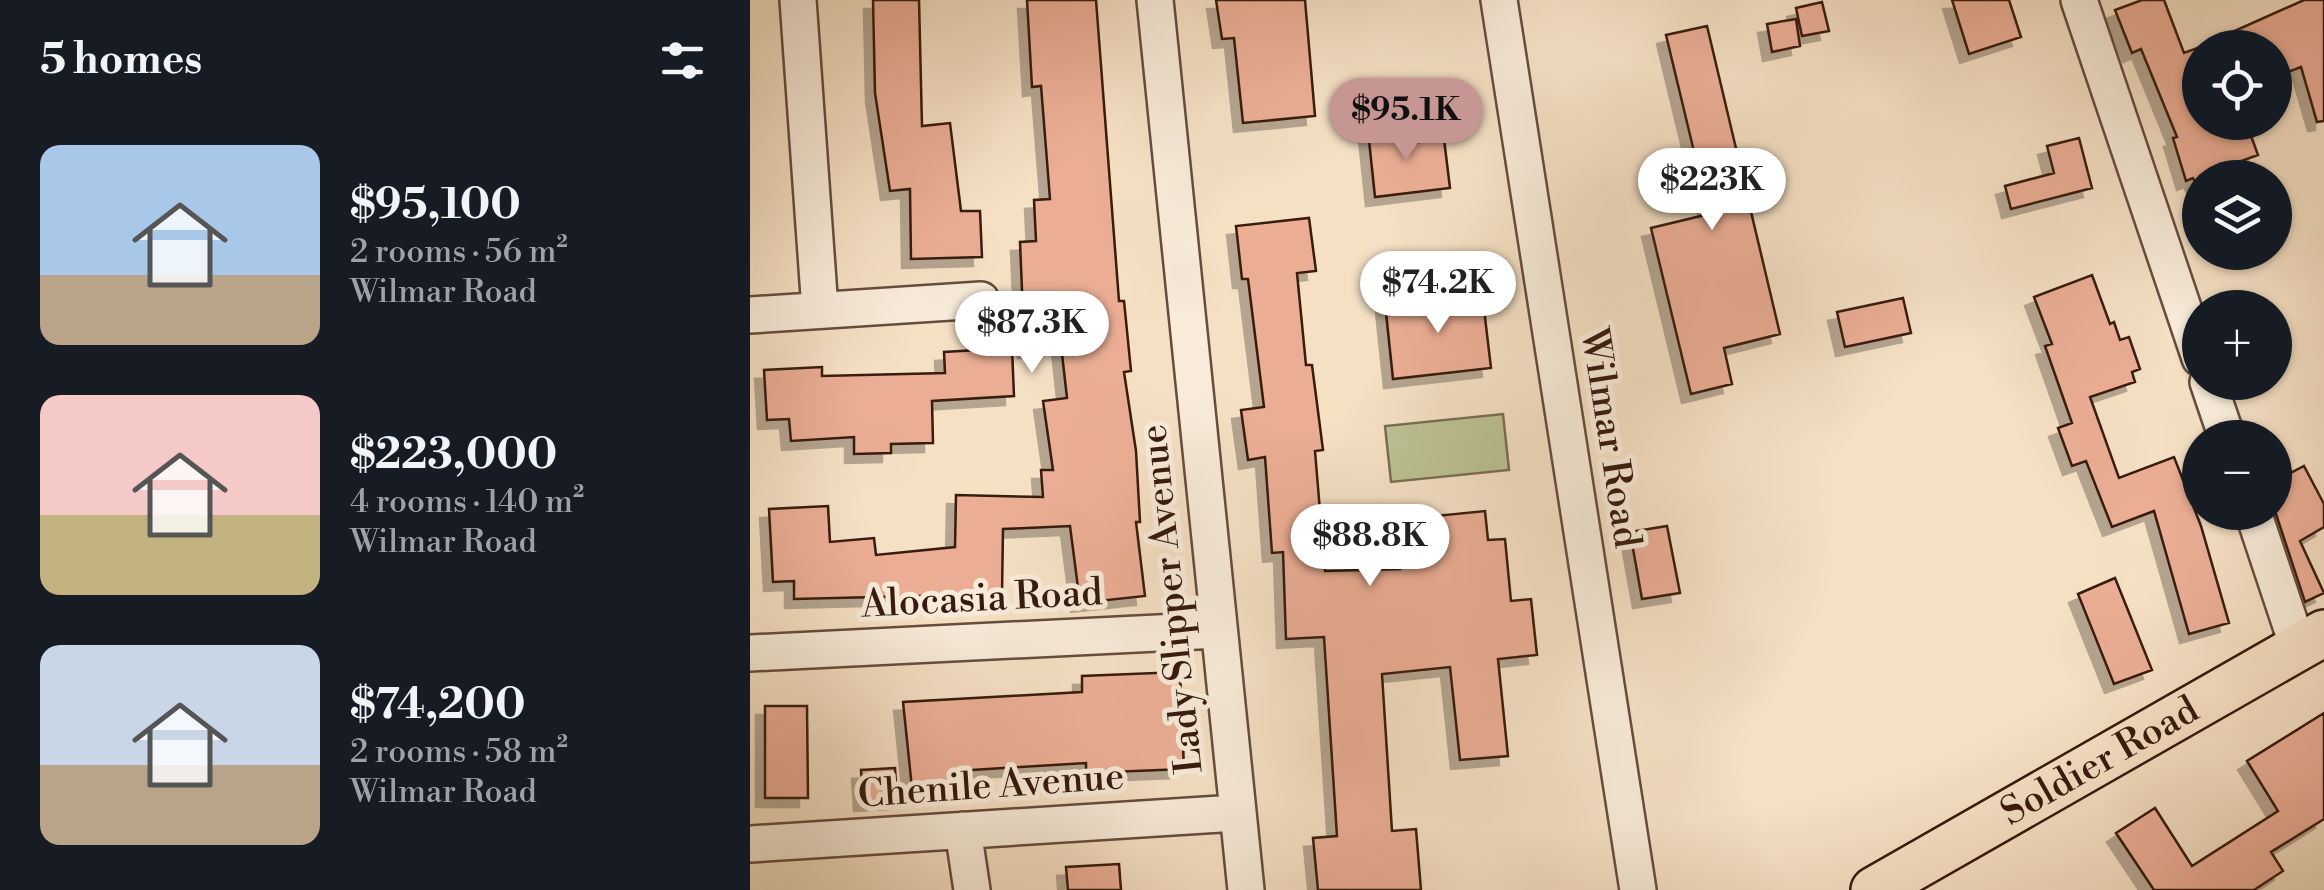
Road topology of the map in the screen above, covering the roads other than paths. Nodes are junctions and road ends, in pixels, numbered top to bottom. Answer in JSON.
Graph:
{"nodes":[{"id":1,"x":798,"y":0,"type":"edge"},
{"id":2,"x":1156,"y":0,"type":"edge"},
{"id":3,"x":1498,"y":0,"type":"edge"},
{"id":4,"x":2079,"y":0,"type":"edge"},
{"id":5,"x":981,"y":300,"type":"dead end"},
{"id":6,"x":2182,"y":305,"type":"edge"},
{"id":7,"x":820,"y":310,"type":"junction"},
{"id":8,"x":750,"y":315,"type":"edge"},
{"id":9,"x":2260,"y":530,"type":"edge"},
{"id":10,"x":1218,"y":630,"type":"junction"},
{"id":11,"x":2311,"y":640,"type":"edge"},
{"id":12,"x":750,"y":653,"type":"edge"},
{"id":13,"x":1236,"y":813,"type":"junction"},
{"id":14,"x":964,"y":830,"type":"junction"},
{"id":15,"x":750,"y":844,"type":"edge"},
{"id":16,"x":972,"y":890,"type":"edge"},
{"id":17,"x":1246,"y":890,"type":"edge"},
{"id":18,"x":1638,"y":890,"type":"edge"},
{"id":19,"x":1876,"y":890,"type":"edge"}],
"edges":[{"from":1,"to":7,"type":"street"},
{"from":2,"to":10,"type":"street","name":"Lady Slipper Avenue"},
{"from":3,"to":18,"type":"street","name":"Wilmar Road"},
{"from":4,"to":6,"type":"street"},
{"from":5,"to":7,"type":"street"},
{"from":7,"to":8,"type":"street"},
{"from":9,"to":11,"type":"street"},
{"from":10,"to":12,"type":"street","name":"Alocasia Road"},
{"from":10,"to":13,"type":"street","name":"Lady Slipper Avenue"},
{"from":11,"to":19,"type":"main road","name":"Soldier Road"},
{"from":13,"to":14,"type":"street","name":"Chenile Avenue"},
{"from":13,"to":17,"type":"street","name":"Lady Slipper Avenue"},
{"from":14,"to":15,"type":"street","name":"Chenile Avenue"},
{"from":14,"to":16,"type":"street"}]}
